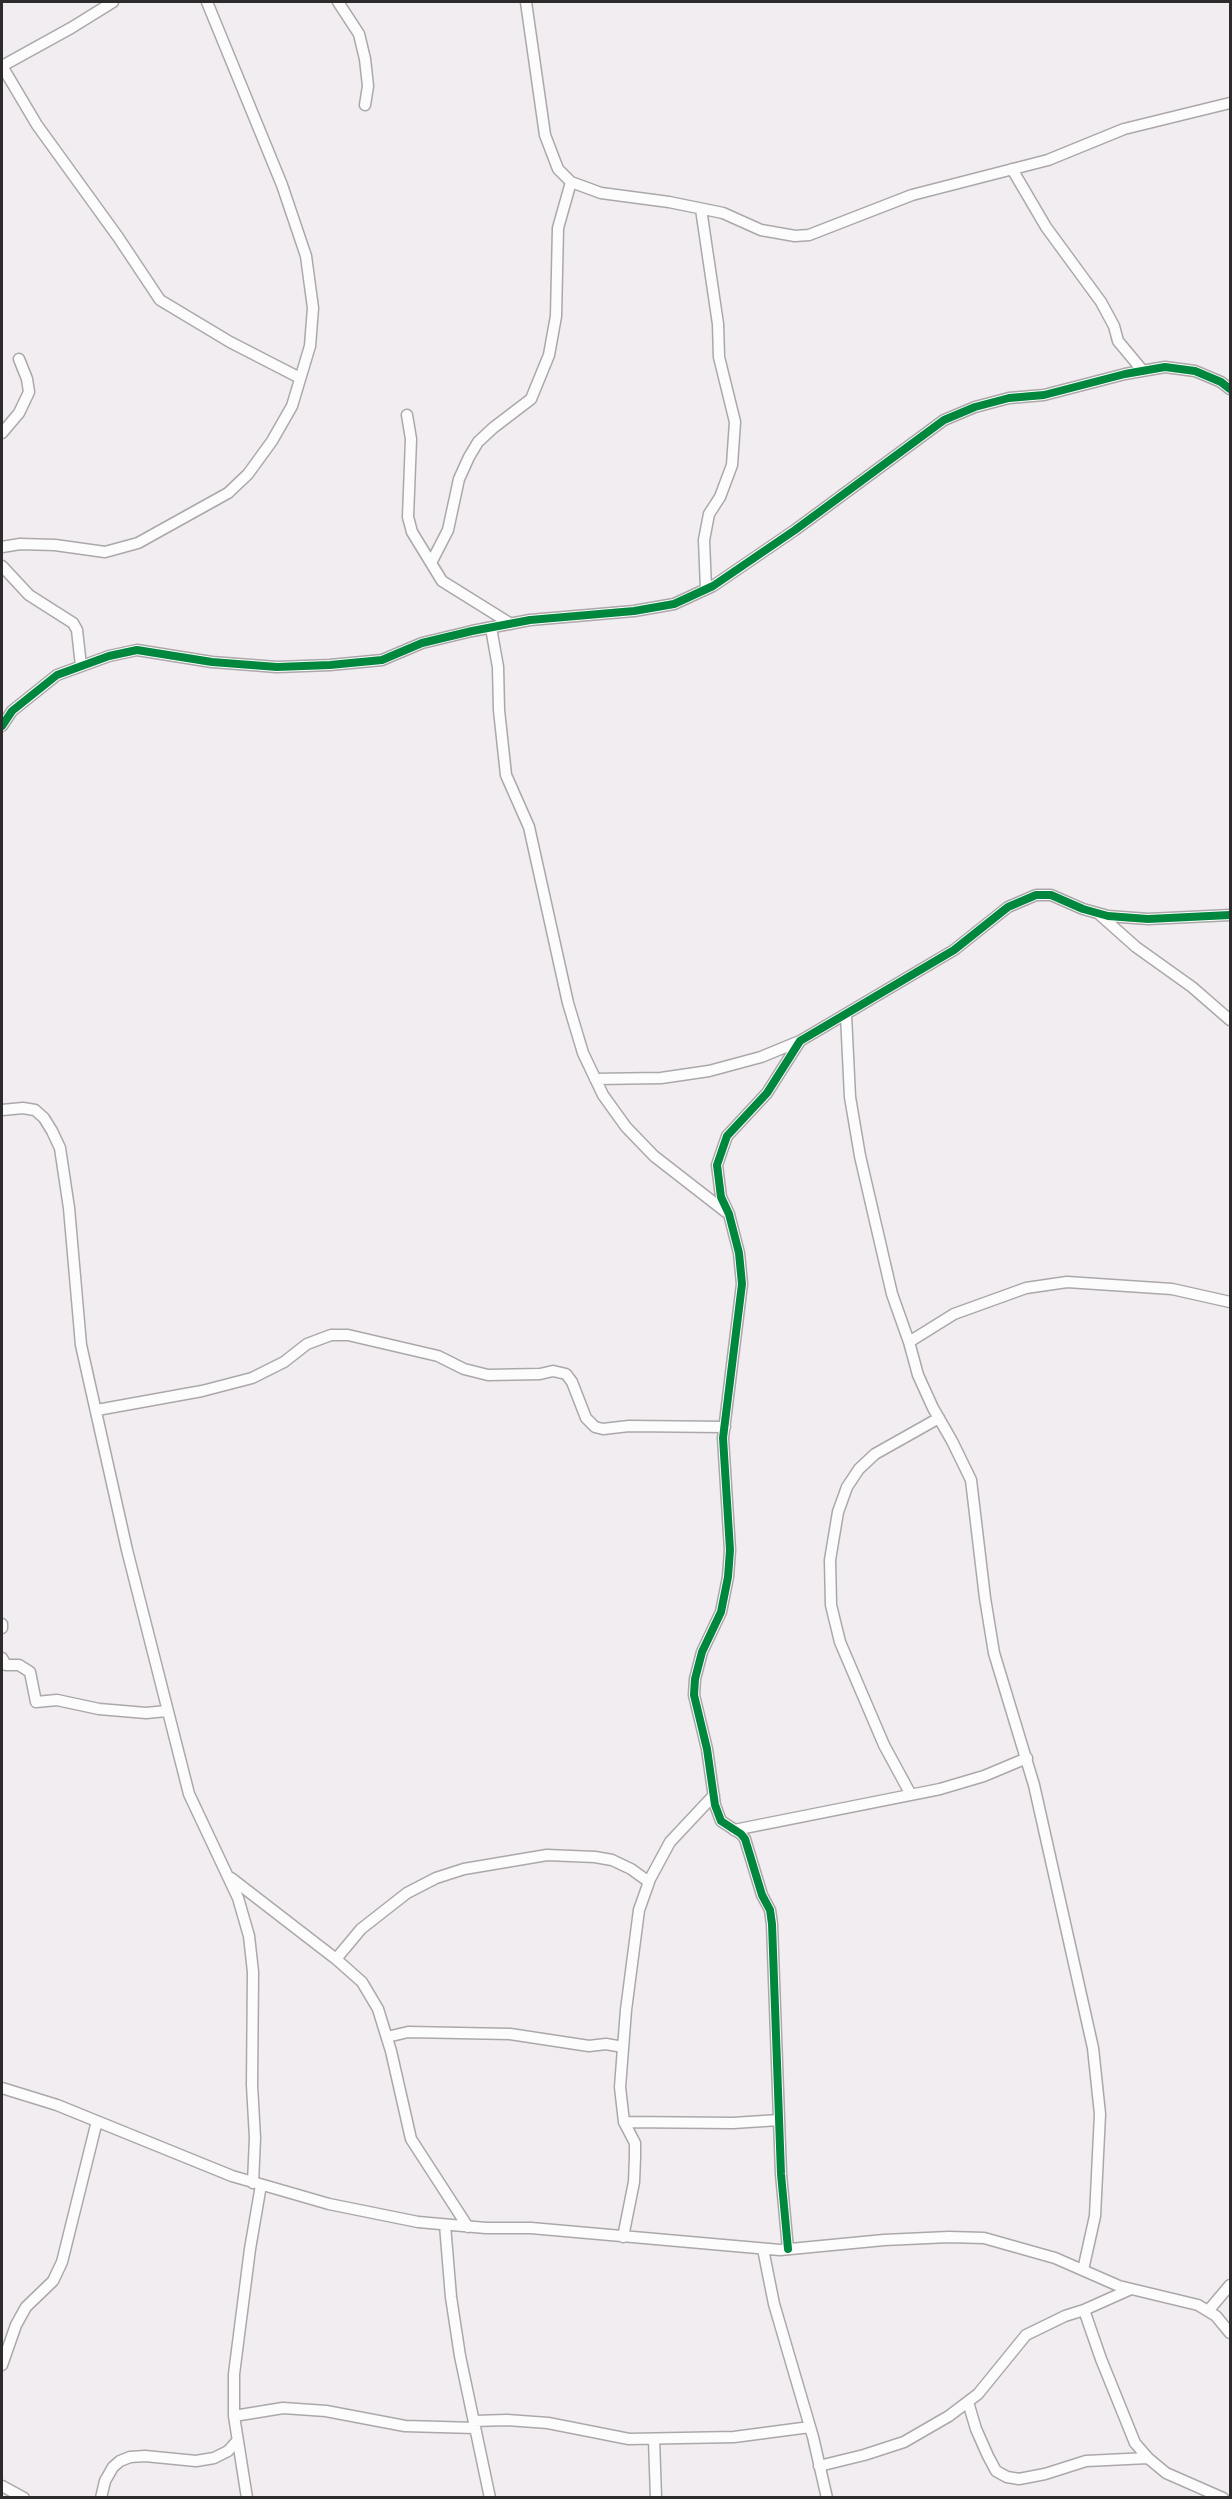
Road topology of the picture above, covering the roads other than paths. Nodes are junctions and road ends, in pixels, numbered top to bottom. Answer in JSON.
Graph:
{"nodes":[{"id":1,"x":113,"y":2,"type":"edge"},
{"id":2,"x":207,"y":2,"type":"edge"},
{"id":3,"x":338,"y":2,"type":"edge"},
{"id":4,"x":526,"y":2,"type":"edge"},
{"id":5,"x":1230,"y":103,"type":"edge"},
{"id":6,"x":365,"y":105,"type":"dead end"},
{"id":7,"x":1012,"y":169,"type":"junction"},
{"id":8,"x":571,"y":182,"type":"junction"},
{"id":9,"x":701,"y":209,"type":"junction"},
{"id":10,"x":19,"y":358,"type":"dead end"},
{"id":11,"x":1143,"y":371,"type":"junction"},
{"id":12,"x":300,"y":378,"type":"junction"},
{"id":13,"x":1230,"y":389,"type":"edge"},
{"id":14,"x":407,"y":415,"type":"dead end"},
{"id":15,"x":2,"y":433,"type":"edge"},
{"id":16,"x":2,"y":546,"type":"edge"},
{"id":17,"x":430,"y":563,"type":"junction"},
{"id":18,"x":2,"y":566,"type":"edge"},
{"id":19,"x":706,"y":589,"type":"junction"},
{"id":20,"x":511,"y":624,"type":"junction"},
{"id":21,"x":491,"y":627,"type":"junction"},
{"id":22,"x":81,"y":666,"type":"junction"},
{"id":23,"x":2,"y":726,"type":"edge"},
{"id":24,"x":1097,"y":913,"type":"junction"},
{"id":25,"x":1230,"y":915,"type":"edge"},
{"id":26,"x":846,"y":1015,"type":"junction"},
{"id":27,"x":1230,"y":1020,"type":"edge"},
{"id":28,"x":800,"y":1041,"type":"junction"},
{"id":29,"x":595,"y":1079,"type":"junction"},
{"id":30,"x":2,"y":1110,"type":"edge"},
{"id":31,"x":729,"y":1214,"type":"junction"},
{"id":32,"x":1230,"y":1302,"type":"edge"},
{"id":33,"x":909,"y":1342,"type":"junction"},
{"id":34,"x":97,"y":1410,"type":"junction"},
{"id":35,"x":939,"y":1418,"type":"junction"},
{"id":36,"x":724,"y":1427,"type":"junction"},
{"id":37,"x":2,"y":1658,"type":"edge"},
{"id":38,"x":167,"y":1711,"type":"junction"},
{"id":39,"x":1027,"y":1758,"type":"junction"},
{"id":40,"x":910,"y":1793,"type":"junction"},
{"id":41,"x":714,"y":1795,"type":"junction"},
{"id":42,"x":734,"y":1830,"type":"junction"},
{"id":43,"x":229,"y":1876,"type":"junction"},
{"id":44,"x":649,"y":1882,"type":"junction"},
{"id":45,"x":336,"y":1959,"type":"junction"},
{"id":46,"x":387,"y":2037,"type":"junction"},
{"id":47,"x":623,"y":2047,"type":"junction"},
{"id":48,"x":2,"y":2088,"type":"edge"},
{"id":49,"x":779,"y":2120,"type":"junction"},
{"id":50,"x":97,"y":2121,"type":"junction"},
{"id":51,"x":624,"y":2122,"type":"junction"},
{"id":52,"x":257,"y":2184,"type":"junction"},
{"id":53,"x":445,"y":2225,"type":"junction"},
{"id":54,"x":468,"y":2227,"type":"junction"},
{"id":55,"x":623,"y":2237,"type":"junction"},
{"id":56,"x":763,"y":2249,"type":"junction"},
{"id":57,"x":788,"y":2249,"type":"junction"},
{"id":58,"x":1083,"y":2270,"type":"junction"},
{"id":59,"x":1230,"y":2285,"type":"edge"},
{"id":60,"x":1131,"y":2289,"type":"junction"},
{"id":61,"x":1084,"y":2310,"type":"junction"},
{"id":62,"x":1208,"y":2311,"type":"junction"},
{"id":63,"x":1230,"y":2333,"type":"edge"},
{"id":64,"x":2,"y":2365,"type":"edge"},
{"id":65,"x":968,"y":2402,"type":"junction"},
{"id":66,"x":234,"y":2416,"type":"junction"},
{"id":67,"x":474,"y":2424,"type":"junction"},
{"id":68,"x":810,"y":2427,"type":"junction"},
{"id":69,"x":654,"y":2439,"type":"junction"},
{"id":70,"x":237,"y":2441,"type":"junction"},
{"id":71,"x":1148,"y":2458,"type":"junction"},
{"id":72,"x":819,"y":2466,"type":"junction"},
{"id":73,"x":2,"y":2486,"type":"edge"},
{"id":74,"x":24,"y":2498,"type":"edge"},
{"id":75,"x":101,"y":2498,"type":"edge"},
{"id":76,"x":247,"y":2498,"type":"edge"},
{"id":77,"x":490,"y":2498,"type":"edge"},
{"id":78,"x":656,"y":2498,"type":"edge"},
{"id":79,"x":827,"y":2498,"type":"edge"},
{"id":80,"x":1223,"y":2498,"type":"edge"}],
"edges":[{"from":1,"to":12,"type":"street"},
{"from":2,"to":12,"type":"street"},
{"from":3,"to":6,"type":"street"},
{"from":4,"to":8,"type":"street"},
{"from":5,"to":7,"type":"street"},
{"from":7,"to":9,"type":"street"},
{"from":7,"to":11,"type":"street"},
{"from":8,"to":9,"type":"street"},
{"from":8,"to":17,"type":"street"},
{"from":9,"to":19,"type":"street"},
{"from":10,"to":15,"type":"street"},
{"from":11,"to":13,"type":"street"},
{"from":11,"to":19,"type":"street"},
{"from":12,"to":16,"type":"street"},
{"from":14,"to":17,"type":"street"},
{"from":17,"to":20,"type":"street"},
{"from":18,"to":22,"type":"street"},
{"from":19,"to":20,"type":"street"},
{"from":20,"to":21,"type":"street"},
{"from":21,"to":22,"type":"street"},
{"from":21,"to":29,"type":"street"},
{"from":22,"to":23,"type":"street"},
{"from":24,"to":25,"type":"street"},
{"from":24,"to":26,"type":"street"},
{"from":24,"to":27,"type":"street"},
{"from":26,"to":28,"type":"street"},
{"from":26,"to":33,"type":"street"},
{"from":28,"to":29,"type":"street"},
{"from":28,"to":31,"type":"street"},
{"from":29,"to":31,"type":"street"},
{"from":30,"to":34,"type":"street"},
{"from":31,"to":36,"type":"street"},
{"from":32,"to":33,"type":"street"},
{"from":33,"to":35,"type":"street"},
{"from":34,"to":36,"type":"street"},
{"from":34,"to":38,"type":"street"},
{"from":35,"to":39,"type":"street"},
{"from":35,"to":40,"type":"street"},
{"from":36,"to":41,"type":"street"},
{"from":37,"to":38,"type":"street"},
{"from":38,"to":43,"type":"street"},
{"from":39,"to":40,"type":"street"},
{"from":39,"to":58,"type":"street"},
{"from":40,"to":42,"type":"street"},
{"from":41,"to":42,"type":"street"},
{"from":41,"to":44,"type":"street"},
{"from":42,"to":49,"type":"street"},
{"from":43,"to":45,"type":"street"},
{"from":43,"to":52,"type":"street"},
{"from":44,"to":45,"type":"street"},
{"from":44,"to":47,"type":"street"},
{"from":45,"to":46,"type":"street"},
{"from":46,"to":47,"type":"street"},
{"from":46,"to":54,"type":"street"},
{"from":47,"to":51,"type":"street"},
{"from":48,"to":50,"type":"street"},
{"from":49,"to":51,"type":"street"},
{"from":49,"to":57,"type":"street"},
{"from":50,"to":52,"type":"street"},
{"from":50,"to":64,"type":"street"},
{"from":51,"to":55,"type":"street"},
{"from":52,"to":53,"type":"street"},
{"from":52,"to":66,"type":"street"},
{"from":53,"to":54,"type":"street"},
{"from":53,"to":67,"type":"street"},
{"from":54,"to":55,"type":"street"},
{"from":55,"to":56,"type":"street"},
{"from":56,"to":57,"type":"street"},
{"from":56,"to":68,"type":"street"},
{"from":57,"to":58,"type":"street"},
{"from":58,"to":60,"type":"street"},
{"from":59,"to":62,"type":"street"},
{"from":60,"to":61,"type":"street"},
{"from":60,"to":62,"type":"street"},
{"from":61,"to":65,"type":"street"},
{"from":61,"to":71,"type":"street"},
{"from":62,"to":63,"type":"street"},
{"from":65,"to":71,"type":"street"},
{"from":65,"to":72,"type":"street"},
{"from":66,"to":67,"type":"street"},
{"from":66,"to":70,"type":"street"},
{"from":67,"to":69,"type":"street"},
{"from":67,"to":77,"type":"street"},
{"from":68,"to":69,"type":"street"},
{"from":68,"to":72,"type":"street"},
{"from":69,"to":78,"type":"street"},
{"from":70,"to":75,"type":"street"},
{"from":70,"to":76,"type":"street"},
{"from":71,"to":80,"type":"street"},
{"from":72,"to":79,"type":"street"},
{"from":73,"to":74,"type":"street"}]}
